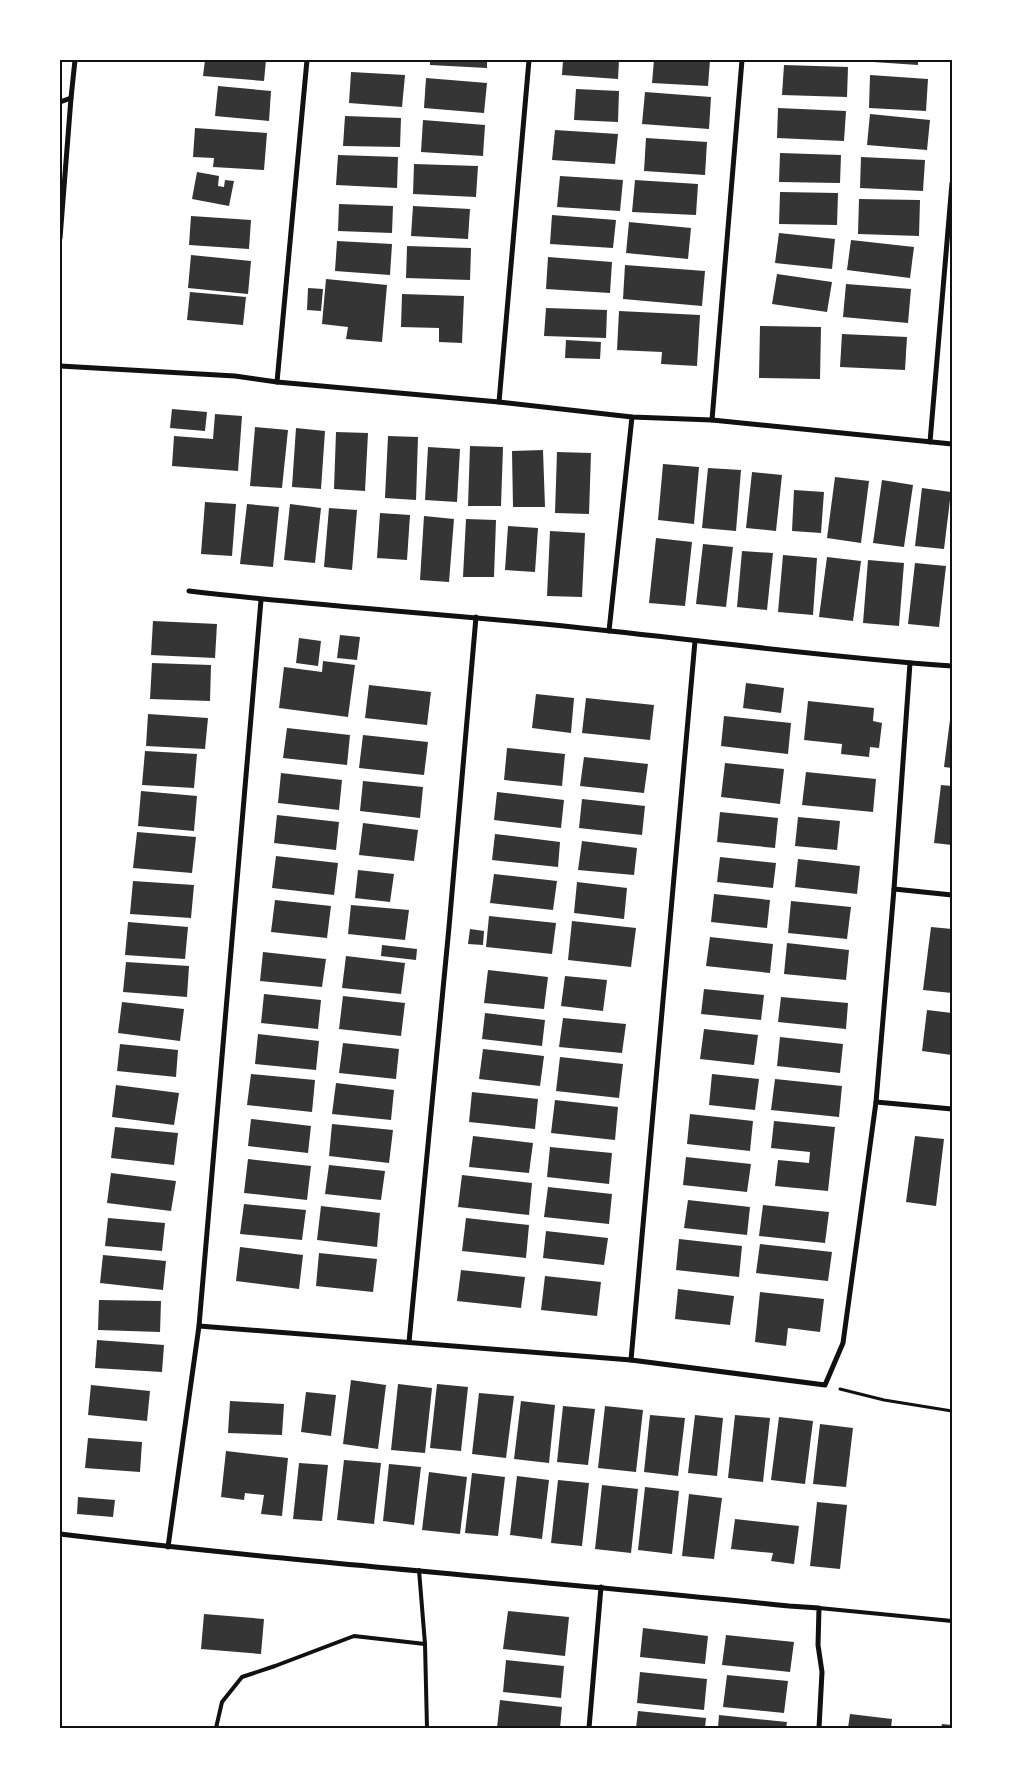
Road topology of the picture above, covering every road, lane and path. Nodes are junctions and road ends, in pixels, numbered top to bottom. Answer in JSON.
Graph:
{"nodes":[{"id":1,"x":75,"y":60,"type":"edge"},
{"id":2,"x":307,"y":60,"type":"edge"},
{"id":3,"x":529,"y":60,"type":"edge"},
{"id":4,"x":742,"y":60,"type":"edge"},
{"id":5,"x":71,"y":98,"type":"junction"},
{"id":6,"x":60,"y":102,"type":"edge"},
{"id":7,"x":952,"y":183,"type":"edge"},
{"id":8,"x":60,"y":238,"type":"edge"},
{"id":9,"x":60,"y":366,"type":"edge"},
{"id":10,"x":278,"y":382,"type":"junction"},
{"id":11,"x":499,"y":402,"type":"junction"},
{"id":12,"x":632,"y":417,"type":"junction"},
{"id":13,"x":712,"y":420,"type":"junction"},
{"id":14,"x":930,"y":442,"type":"junction"},
{"id":15,"x":952,"y":444,"type":"edge"},
{"id":16,"x":189,"y":591,"type":"dead end"},
{"id":17,"x":261,"y":600,"type":"junction"},
{"id":18,"x":476,"y":618,"type":"junction"},
{"id":19,"x":610,"y":631,"type":"junction"},
{"id":20,"x":695,"y":641,"type":"junction"},
{"id":21,"x":910,"y":663,"type":"junction"},
{"id":22,"x":952,"y":666,"type":"edge"},
{"id":23,"x":894,"y":889,"type":"junction"},
{"id":24,"x":952,"y":895,"type":"edge"},
{"id":25,"x":876,"y":1102,"type":"junction"},
{"id":26,"x":952,"y":1109,"type":"edge"},
{"id":27,"x":199,"y":1326,"type":"junction"},
{"id":28,"x":409,"y":1342,"type":"junction"},
{"id":29,"x":632,"y":1360,"type":"junction"},
{"id":30,"x":825,"y":1385,"type":"junction"},
{"id":31,"x":952,"y":1411,"type":"edge"},
{"id":32,"x":60,"y":1534,"type":"edge"},
{"id":33,"x":168,"y":1547,"type":"junction"},
{"id":34,"x":419,"y":1570,"type":"junction"},
{"id":35,"x":601,"y":1587,"type":"junction"},
{"id":36,"x":819,"y":1608,"type":"junction"},
{"id":37,"x":952,"y":1621,"type":"edge"},
{"id":38,"x":424,"y":1644,"type":"junction"},
{"id":39,"x":216,"y":1728,"type":"edge"},
{"id":40,"x":427,"y":1728,"type":"edge"},
{"id":41,"x":589,"y":1728,"type":"edge"},
{"id":42,"x":819,"y":1728,"type":"edge"}],
"edges":[{"from":1,"to":5,"type":"street"},
{"from":2,"to":10,"type":"street"},
{"from":3,"to":11,"type":"street"},
{"from":4,"to":13,"type":"street"},
{"from":5,"to":6,"type":"street"},
{"from":5,"to":8,"type":"street"},
{"from":7,"to":14,"type":"street"},
{"from":9,"to":10,"type":"street"},
{"from":10,"to":11,"type":"street"},
{"from":11,"to":12,"type":"street"},
{"from":12,"to":13,"type":"street"},
{"from":12,"to":19,"type":"street"},
{"from":13,"to":14,"type":"street"},
{"from":14,"to":15,"type":"street"},
{"from":16,"to":17,"type":"street"},
{"from":17,"to":18,"type":"street"},
{"from":17,"to":27,"type":"street"},
{"from":18,"to":19,"type":"street"},
{"from":18,"to":28,"type":"street"},
{"from":19,"to":20,"type":"street"},
{"from":20,"to":21,"type":"street"},
{"from":20,"to":29,"type":"street"},
{"from":21,"to":22,"type":"street"},
{"from":21,"to":23,"type":"street"},
{"from":23,"to":24,"type":"street"},
{"from":23,"to":25,"type":"street"},
{"from":25,"to":26,"type":"street"},
{"from":25,"to":30,"type":"street"},
{"from":27,"to":28,"type":"street"},
{"from":27,"to":33,"type":"street"},
{"from":28,"to":29,"type":"street"},
{"from":29,"to":30,"type":"street"},
{"from":30,"to":31,"type":"path"},
{"from":32,"to":33,"type":"street"},
{"from":33,"to":34,"type":"street"},
{"from":34,"to":35,"type":"street"},
{"from":34,"to":38,"type":"lane"},
{"from":35,"to":36,"type":"street"},
{"from":35,"to":41,"type":"street"},
{"from":36,"to":37,"type":"lane"},
{"from":36,"to":42,"type":"street"},
{"from":38,"to":39,"type":"lane"},
{"from":38,"to":40,"type":"lane"}]}
